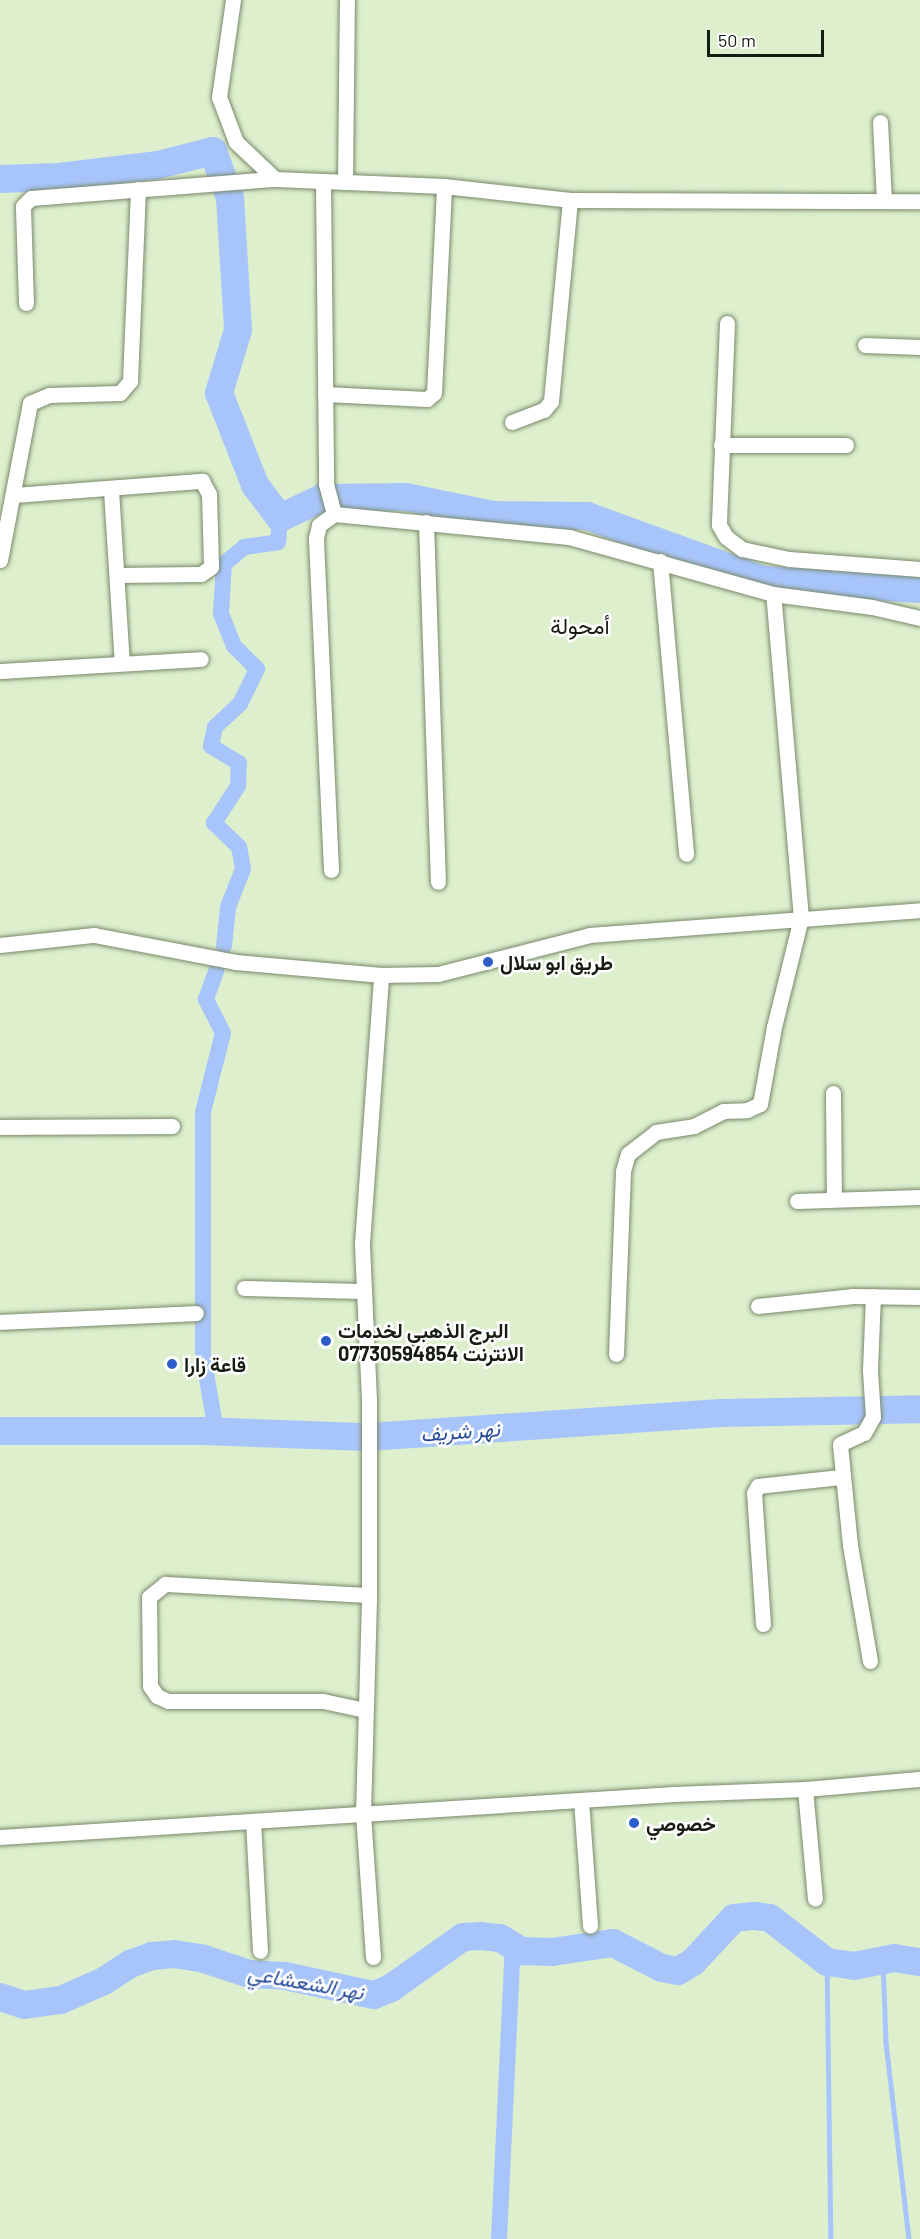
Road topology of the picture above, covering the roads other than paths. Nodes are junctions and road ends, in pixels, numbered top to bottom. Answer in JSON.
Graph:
{"nodes":[{"id":1,"x":233,"y":0,"type":"edge"},
{"id":2,"x":347,"y":0,"type":"edge"},
{"id":3,"x":880,"y":122,"type":"dead end"},
{"id":4,"x":275,"y":179,"type":"junction"},
{"id":5,"x":323,"y":182,"type":"junction"},
{"id":6,"x":345,"y":182,"type":"junction"},
{"id":7,"x":444,"y":186,"type":"junction"},
{"id":8,"x":138,"y":189,"type":"junction"},
{"id":9,"x":570,"y":200,"type":"junction"},
{"id":10,"x":884,"y":200,"type":"junction"},
{"id":11,"x":920,"y":201,"type":"edge"},
{"id":12,"x":26,"y":303,"type":"dead end"},
{"id":13,"x":727,"y":323,"type":"dead end"},
{"id":14,"x":865,"y":345,"type":"dead end"},
{"id":15,"x":920,"y":347,"type":"edge"},
{"id":16,"x":325,"y":394,"type":"junction"},
{"id":17,"x":512,"y":422,"type":"dead end"},
{"id":18,"x":720,"y":445,"type":"junction"},
{"id":19,"x":846,"y":445,"type":"dead end"},
{"id":20,"x":111,"y":490,"type":"junction"},
{"id":21,"x":14,"y":495,"type":"junction"},
{"id":22,"x":332,"y":509,"type":"junction"},
{"id":23,"x":426,"y":522,"type":"junction"},
{"id":24,"x":0,"y":560,"type":"edge"},
{"id":25,"x":660,"y":561,"type":"junction"},
{"id":26,"x":920,"y":569,"type":"edge"},
{"id":27,"x":117,"y":575,"type":"junction"},
{"id":28,"x":773,"y":594,"type":"junction"},
{"id":29,"x":920,"y":618,"type":"edge"},
{"id":30,"x":201,"y":659,"type":"dead end"},
{"id":31,"x":122,"y":663,"type":"junction"},
{"id":32,"x":0,"y":671,"type":"edge"},
{"id":33,"x":686,"y":854,"type":"dead end"},
{"id":34,"x":331,"y":870,"type":"dead end"},
{"id":35,"x":438,"y":882,"type":"dead end"},
{"id":36,"x":920,"y":910,"type":"edge"},
{"id":37,"x":801,"y":918,"type":"junction"},
{"id":38,"x":0,"y":945,"type":"edge"},
{"id":39,"x":381,"y":975,"type":"junction"},
{"id":40,"x":833,"y":1093,"type":"dead end"},
{"id":41,"x":172,"y":1126,"type":"dead end"},
{"id":42,"x":0,"y":1127,"type":"edge"},
{"id":43,"x":920,"y":1197,"type":"edge"},
{"id":44,"x":834,"y":1199,"type":"junction"},
{"id":45,"x":797,"y":1201,"type":"dead end"},
{"id":46,"x":244,"y":1288,"type":"dead end"},
{"id":47,"x":362,"y":1291,"type":"junction"},
{"id":48,"x":873,"y":1296,"type":"junction"},
{"id":49,"x":920,"y":1297,"type":"edge"},
{"id":50,"x":758,"y":1306,"type":"dead end"},
{"id":51,"x":196,"y":1313,"type":"dead end"},
{"id":52,"x":0,"y":1322,"type":"edge"},
{"id":53,"x":616,"y":1354,"type":"dead end"},
{"id":54,"x":840,"y":1477,"type":"junction"},
{"id":55,"x":369,"y":1594,"type":"junction"},
{"id":56,"x":764,"y":1624,"type":"dead end"},
{"id":57,"x":870,"y":1661,"type":"dead end"},
{"id":58,"x":365,"y":1710,"type":"junction"},
{"id":59,"x":920,"y":1779,"type":"edge"},
{"id":60,"x":805,"y":1790,"type":"junction"},
{"id":61,"x":581,"y":1800,"type":"junction"},
{"id":62,"x":363,"y":1814,"type":"junction"},
{"id":63,"x":253,"y":1821,"type":"junction"},
{"id":64,"x":0,"y":1837,"type":"edge"},
{"id":65,"x":816,"y":1899,"type":"dead end"},
{"id":66,"x":590,"y":1926,"type":"dead end"},
{"id":67,"x":260,"y":1951,"type":"dead end"},
{"id":68,"x":373,"y":1957,"type":"dead end"}],
"edges":[{"from":1,"to":4,"type":"street"},
{"from":2,"to":6,"type":"street"},
{"from":3,"to":10,"type":"street"},
{"from":4,"to":5,"type":"street"},
{"from":4,"to":8,"type":"street"},
{"from":5,"to":6,"type":"street"},
{"from":5,"to":16,"type":"street"},
{"from":6,"to":7,"type":"street"},
{"from":7,"to":9,"type":"street"},
{"from":7,"to":16,"type":"street"},
{"from":8,"to":12,"type":"street"},
{"from":8,"to":21,"type":"street"},
{"from":9,"to":10,"type":"street"},
{"from":9,"to":17,"type":"street"},
{"from":10,"to":11,"type":"street"},
{"from":13,"to":18,"type":"street"},
{"from":14,"to":15,"type":"street"},
{"from":16,"to":22,"type":"street"},
{"from":18,"to":19,"type":"street"},
{"from":18,"to":26,"type":"street"},
{"from":20,"to":21,"type":"street"},
{"from":20,"to":27,"type":"street"},
{"from":20,"to":27,"type":"street"},
{"from":21,"to":24,"type":"street"},
{"from":22,"to":23,"type":"street"},
{"from":22,"to":34,"type":"street"},
{"from":23,"to":25,"type":"street"},
{"from":23,"to":35,"type":"street"},
{"from":25,"to":28,"type":"street"},
{"from":25,"to":33,"type":"street"},
{"from":27,"to":31,"type":"street"},
{"from":28,"to":29,"type":"street"},
{"from":28,"to":37,"type":"street"},
{"from":30,"to":31,"type":"street"},
{"from":31,"to":32,"type":"street"},
{"from":36,"to":37,"type":"street"},
{"from":37,"to":39,"type":"street"},
{"from":37,"to":53,"type":"street"},
{"from":38,"to":39,"type":"street"},
{"from":39,"to":47,"type":"street"},
{"from":40,"to":44,"type":"street"},
{"from":41,"to":42,"type":"street"},
{"from":43,"to":44,"type":"street"},
{"from":44,"to":45,"type":"street"},
{"from":46,"to":47,"type":"street"},
{"from":47,"to":55,"type":"street"},
{"from":48,"to":49,"type":"street"},
{"from":48,"to":50,"type":"street"},
{"from":48,"to":54,"type":"street"},
{"from":51,"to":52,"type":"street"},
{"from":54,"to":56,"type":"street"},
{"from":54,"to":57,"type":"street"},
{"from":55,"to":58,"type":"street"},
{"from":55,"to":58,"type":"street"},
{"from":58,"to":62,"type":"street"},
{"from":59,"to":60,"type":"street"},
{"from":60,"to":61,"type":"street"},
{"from":60,"to":65,"type":"street"},
{"from":61,"to":62,"type":"street"},
{"from":61,"to":66,"type":"street"},
{"from":62,"to":63,"type":"street"},
{"from":62,"to":68,"type":"street"},
{"from":63,"to":64,"type":"street"},
{"from":63,"to":67,"type":"street"}]}
